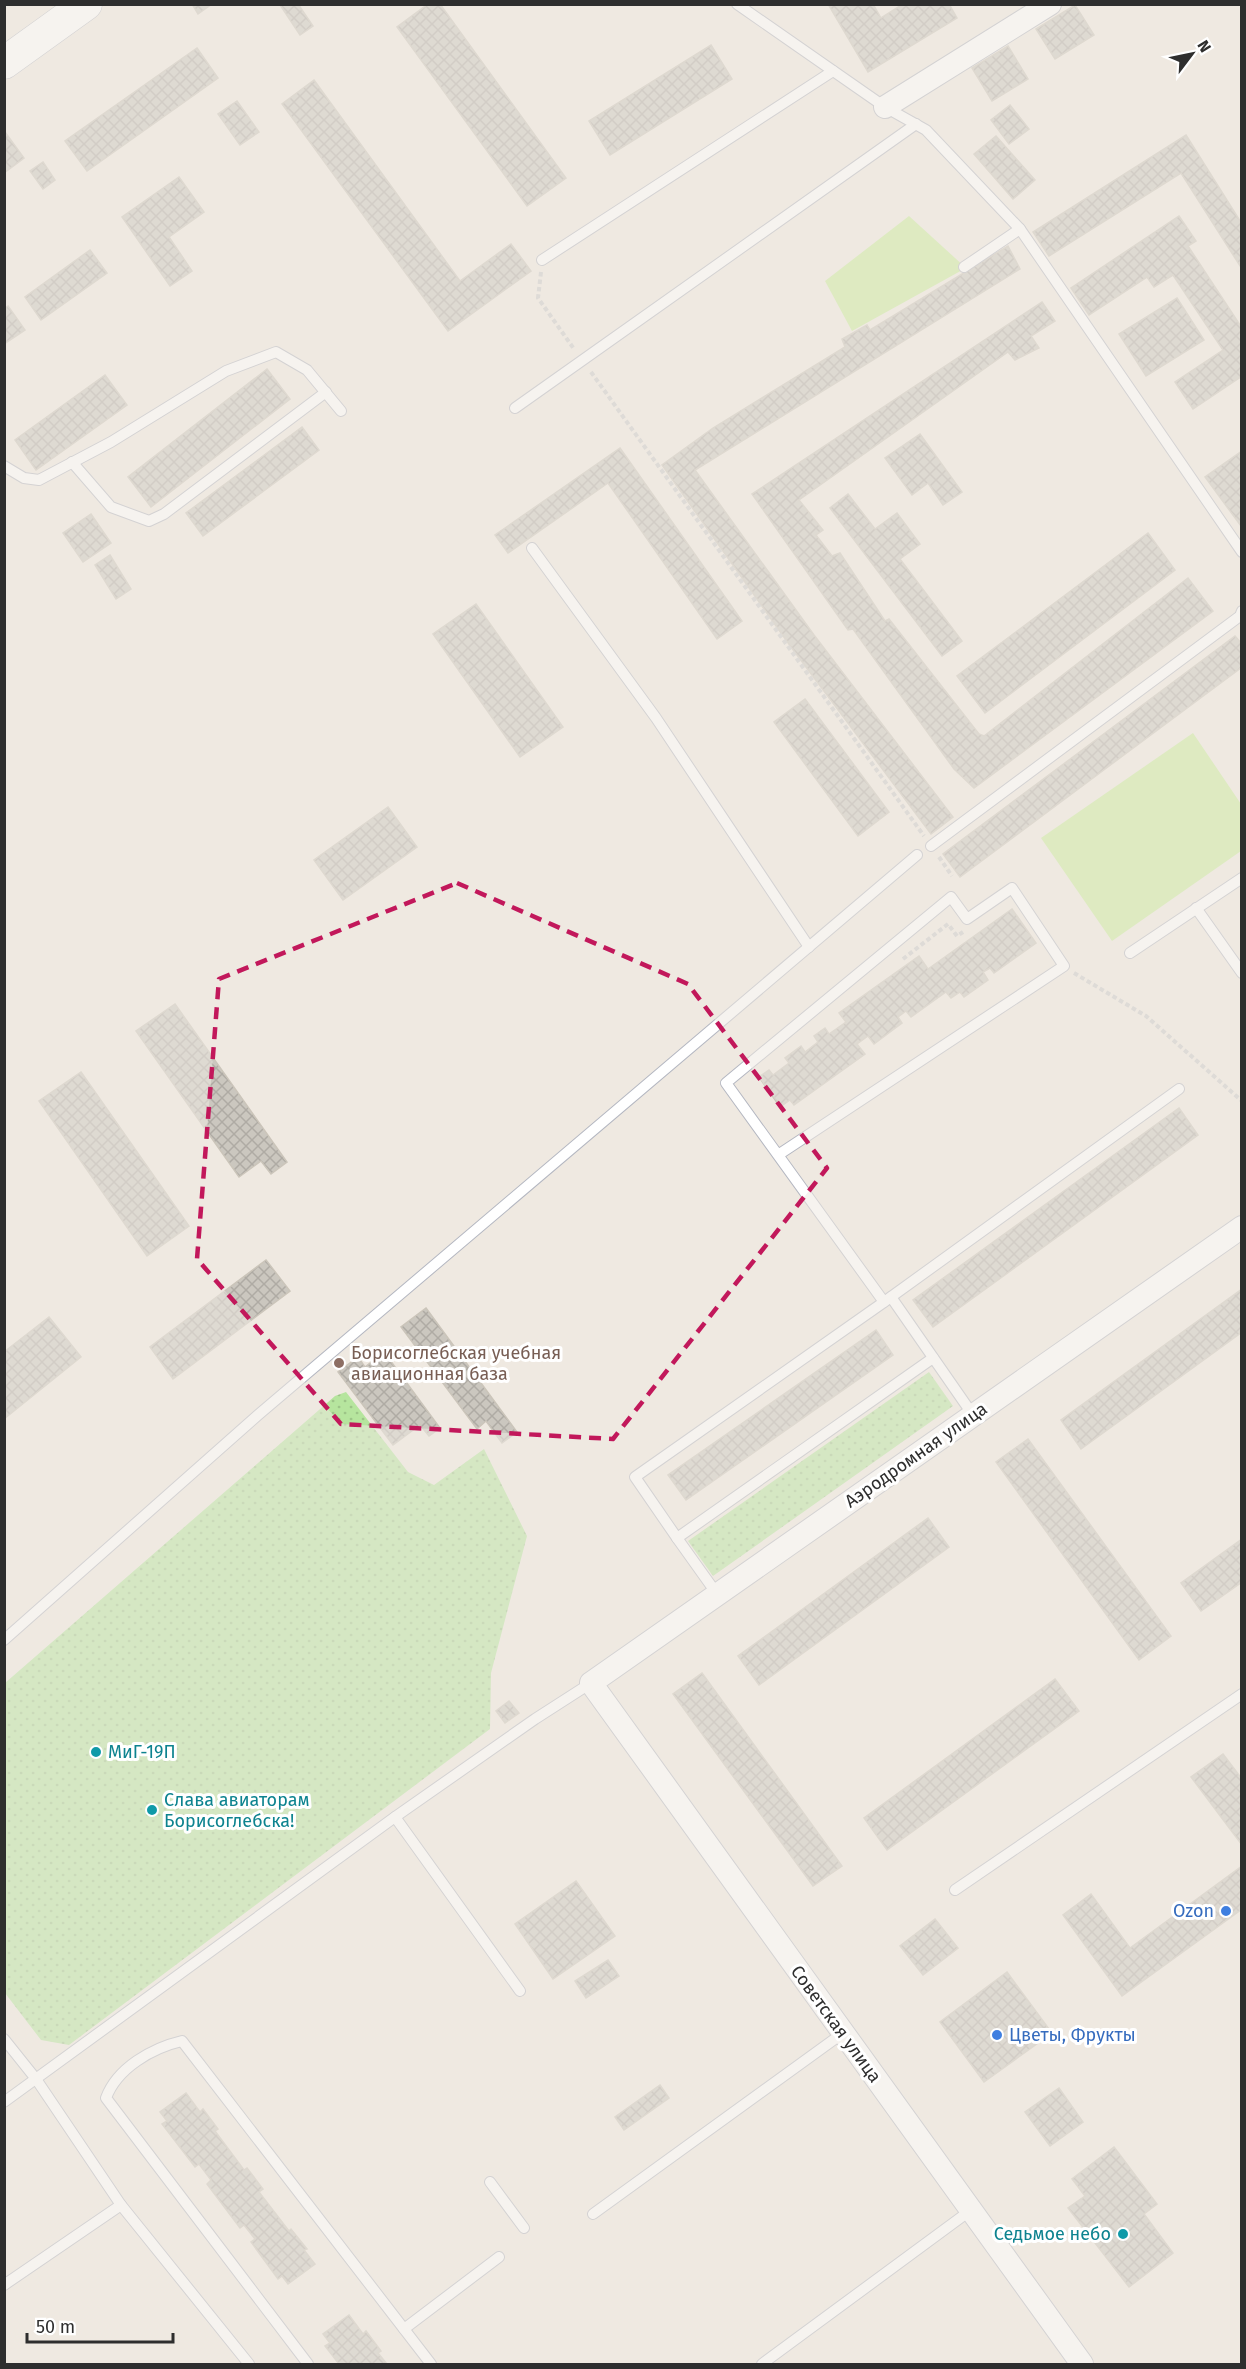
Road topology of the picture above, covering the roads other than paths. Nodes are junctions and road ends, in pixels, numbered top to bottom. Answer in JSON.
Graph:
{"nodes":[{"id":1,"x":86,"y":4,"type":"edge"},
{"id":2,"x":737,"y":4,"type":"edge"},
{"id":3,"x":1050,"y":4,"type":"edge"},
{"id":4,"x":4,"y":63,"type":"edge"},
{"id":5,"x":833,"y":71,"type":"junction"},
{"id":6,"x":885,"y":106,"type":"junction"},
{"id":7,"x":916,"y":124,"type":"junction"},
{"id":8,"x":1020,"y":230,"type":"junction"},
{"id":9,"x":542,"y":260,"type":"road end"},
{"id":10,"x":964,"y":267,"type":"dead end"},
{"id":11,"x":326,"y":392,"type":"junction"},
{"id":12,"x":515,"y":408,"type":"dead end"},
{"id":13,"x":341,"y":411,"type":"dead end"},
{"id":14,"x":72,"y":462,"type":"junction"},
{"id":15,"x":4,"y":466,"type":"edge"},
{"id":16,"x":532,"y":548,"type":"dead end"},
{"id":17,"x":1242,"y":552,"type":"edge"},
{"id":18,"x":1242,"y":611,"type":"edge"},
{"id":19,"x":931,"y":846,"type":"road end"},
{"id":20,"x":917,"y":855,"type":"dead end"},
{"id":21,"x":1242,"y":878,"type":"edge"},
{"id":22,"x":1196,"y":908,"type":"junction"},
{"id":23,"x":809,"y":947,"type":"junction"},
{"id":24,"x":1130,"y":953,"type":"dead end"},
{"id":25,"x":1242,"y":973,"type":"edge"},
{"id":26,"x":1179,"y":1089,"type":"dead end"},
{"id":27,"x":778,"y":1155,"type":"junction"},
{"id":28,"x":1242,"y":1227,"type":"edge"},
{"id":29,"x":888,"y":1300,"type":"junction"},
{"id":30,"x":933,"y":1358,"type":"junction"},
{"id":31,"x":973,"y":1415,"type":"junction"},
{"id":32,"x":677,"y":1538,"type":"junction"},
{"id":33,"x":717,"y":1594,"type":"junction"},
{"id":34,"x":4,"y":1640,"type":"edge"},
{"id":35,"x":591,"y":1683,"type":"junction"},
{"id":36,"x":1242,"y":1694,"type":"edge"},
{"id":37,"x":395,"y":1818,"type":"junction"},
{"id":38,"x":955,"y":1890,"type":"dead end"},
{"id":39,"x":520,"y":1991,"type":"dead end"},
{"id":40,"x":843,"y":2033,"type":"junction"},
{"id":41,"x":4,"y":2039,"type":"edge"},
{"id":42,"x":36,"y":2079,"type":"junction"},
{"id":43,"x":4,"y":2102,"type":"edge"},
{"id":44,"x":490,"y":2182,"type":"dead end"},
{"id":45,"x":121,"y":2205,"type":"junction"},
{"id":46,"x":971,"y":2210,"type":"junction"},
{"id":47,"x":593,"y":2214,"type":"dead end"},
{"id":48,"x":524,"y":2228,"type":"dead end"},
{"id":49,"x":499,"y":2257,"type":"dead end"},
{"id":50,"x":4,"y":2285,"type":"edge"},
{"id":51,"x":404,"y":2329,"type":"junction"},
{"id":52,"x":249,"y":2364,"type":"edge"},
{"id":53,"x":308,"y":2364,"type":"edge"},
{"id":54,"x":431,"y":2364,"type":"edge"},
{"id":55,"x":762,"y":2364,"type":"edge"},
{"id":56,"x":1082,"y":2364,"type":"edge"}],
"edges":[{"from":1,"to":4,"type":"street"},
{"from":2,"to":5,"type":"lane"},
{"from":3,"to":6,"type":"street"},
{"from":5,"to":6,"type":"lane"},
{"from":5,"to":9,"type":"lane"},
{"from":6,"to":7,"type":"lane"},
{"from":7,"to":8,"type":"lane"},
{"from":7,"to":12,"type":"lane"},
{"from":8,"to":10,"type":"lane"},
{"from":8,"to":17,"type":"lane"},
{"from":11,"to":13,"type":"lane"},
{"from":11,"to":14,"type":"lane"},
{"from":11,"to":14,"type":"lane"},
{"from":14,"to":15,"type":"lane"},
{"from":16,"to":23,"type":"lane"},
{"from":18,"to":19,"type":"lane"},
{"from":20,"to":23,"type":"lane"},
{"from":21,"to":22,"type":"lane"},
{"from":22,"to":24,"type":"lane"},
{"from":22,"to":25,"type":"lane"},
{"from":23,"to":34,"type":"lane"},
{"from":26,"to":29,"type":"lane"},
{"from":27,"to":27,"type":"lane"},
{"from":27,"to":29,"type":"lane"},
{"from":28,"to":31,"type":"street","name":"Аэродромная улица"},
{"from":29,"to":30,"type":"lane"},
{"from":29,"to":32,"type":"lane"},
{"from":30,"to":31,"type":"lane"},
{"from":30,"to":32,"type":"lane"},
{"from":31,"to":33,"type":"street","name":"Аэродромная улица"},
{"from":32,"to":33,"type":"lane"},
{"from":33,"to":35,"type":"street","name":"Аэродромная улица"},
{"from":35,"to":37,"type":"lane"},
{"from":35,"to":40,"type":"street","name":"Советская улица"},
{"from":36,"to":38,"type":"lane"},
{"from":37,"to":39,"type":"lane"},
{"from":37,"to":42,"type":"lane"},
{"from":40,"to":46,"type":"street","name":"Советская улица"},
{"from":40,"to":47,"type":"lane"},
{"from":41,"to":42,"type":"lane"},
{"from":42,"to":43,"type":"lane"},
{"from":42,"to":45,"type":"lane"},
{"from":44,"to":48,"type":"lane"},
{"from":45,"to":50,"type":"lane"},
{"from":45,"to":52,"type":"lane"},
{"from":46,"to":55,"type":"lane"},
{"from":46,"to":56,"type":"street","name":"Советская улица"},
{"from":49,"to":51,"type":"lane"},
{"from":51,"to":53,"type":"lane"},
{"from":51,"to":54,"type":"lane"}]}
